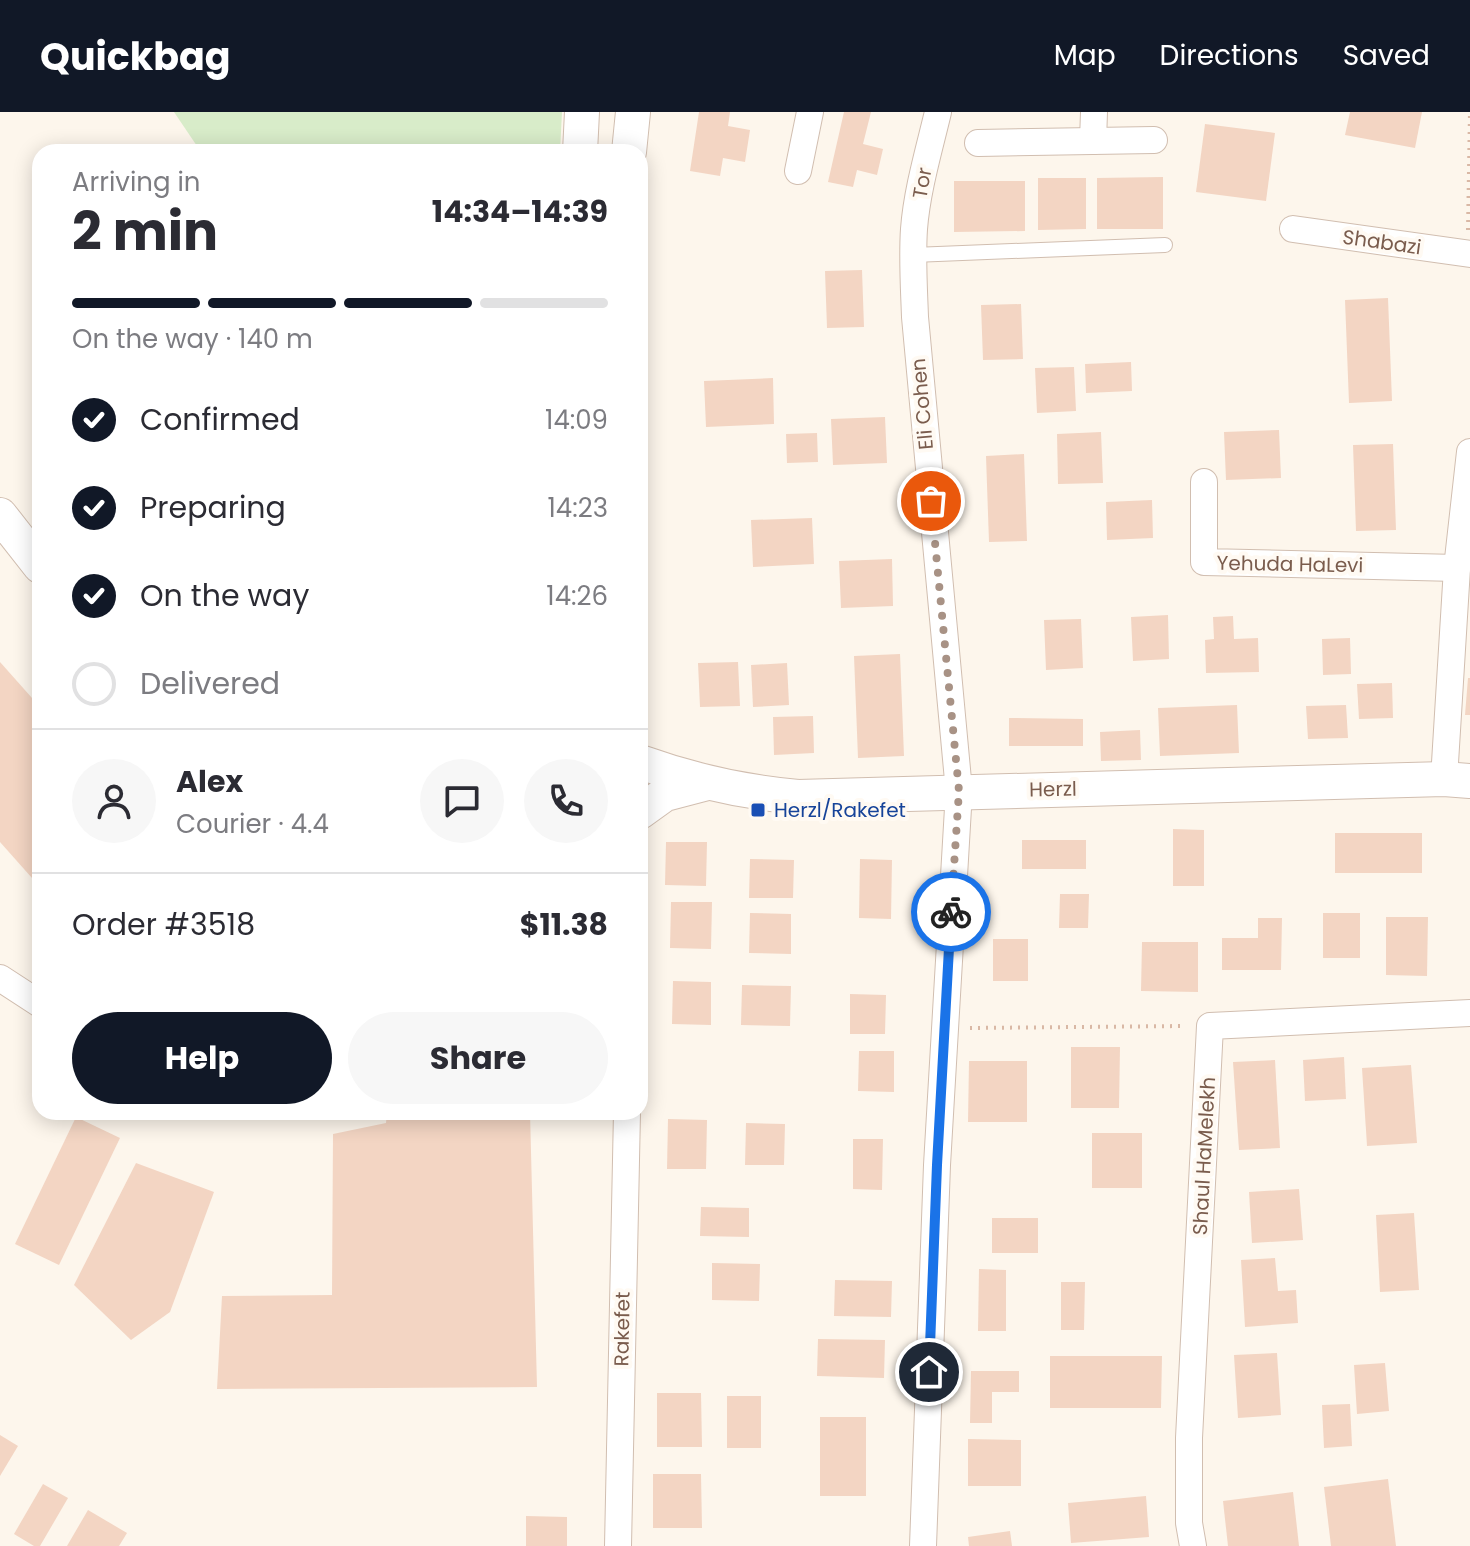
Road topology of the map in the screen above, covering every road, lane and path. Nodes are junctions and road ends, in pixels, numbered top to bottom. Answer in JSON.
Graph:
{"nodes":[{"id":1,"x":582,"y":112,"type":"edge"},
{"id":2,"x":633,"y":112,"type":"edge"},
{"id":3,"x":810,"y":112,"type":"edge"},
{"id":4,"x":938,"y":112,"type":"edge"},
{"id":5,"x":1094,"y":112,"type":"edge"},
{"id":6,"x":1470,"y":112,"type":"edge"},
{"id":7,"x":1154,"y":140,"type":"dead end"},
{"id":8,"x":1093,"y":141,"type":"junction"},
{"id":9,"x":978,"y":143,"type":"dead end"},
{"id":10,"x":580,"y":144,"type":"edge"},
{"id":11,"x":630,"y":144,"type":"edge"},
{"id":12,"x":798,"y":171,"type":"dead end"},
{"id":13,"x":1293,"y":229,"type":"dead end"},
{"id":14,"x":1165,"y":245,"type":"dead end"},
{"id":15,"x":1469,"y":254,"type":"edge"},
{"id":16,"x":913,"y":255,"type":"junction"},
{"id":17,"x":1469,"y":469,"type":"edge"},
{"id":18,"x":1204,"y":482,"type":"dead end"},
{"id":19,"x":0,"y":515,"type":"edge"},
{"id":20,"x":32,"y":556,"type":"edge"},
{"id":21,"x":1457,"y":568,"type":"junction"},
{"id":22,"x":648,"y":765,"type":"edge"},
{"id":23,"x":1457,"y":780,"type":"edge"},
{"id":24,"x":707,"y":783,"type":"junction"},
{"id":25,"x":959,"y":791,"type":"junction"},
{"id":26,"x":648,"y":806,"type":"edge"},
{"id":27,"x":0,"y":978,"type":"edge"},
{"id":28,"x":32,"y":999,"type":"edge"},
{"id":29,"x":1470,"y":1013,"type":"edge"},
{"id":30,"x":1210,"y":1026,"type":"junction"},
{"id":31,"x":944,"y":1028,"type":"junction"},
{"id":32,"x":627,"y":1120,"type":"edge"},
{"id":33,"x":618,"y":1546,"type":"edge"},
{"id":34,"x":923,"y":1546,"type":"edge"},
{"id":35,"x":1193,"y":1546,"type":"edge"}],
"edges":[{"from":1,"to":10,"type":"street"},
{"from":2,"to":11,"type":"street"},
{"from":3,"to":12,"type":"street"},
{"from":4,"to":16,"type":"street","name":"Tor"},
{"from":5,"to":8,"type":"street"},
{"from":6,"to":15,"type":"path"},
{"from":7,"to":8,"type":"street"},
{"from":8,"to":9,"type":"street"},
{"from":13,"to":15,"type":"street","name":"Shabazi"},
{"from":14,"to":16,"type":"lane"},
{"from":16,"to":25,"type":"street","name":"Eli Cohen"},
{"from":17,"to":21,"type":"street"},
{"from":18,"to":21,"type":"street","name":"Yehuda HaLevi"},
{"from":19,"to":20,"type":"street"},
{"from":21,"to":23,"type":"street"},
{"from":22,"to":24,"type":"street","name":"Herzl"},
{"from":23,"to":25,"type":"street","name":"Herzl"},
{"from":24,"to":25,"type":"street","name":"Herzl"},
{"from":24,"to":26,"type":"street"},
{"from":25,"to":31,"type":"street","name":"Eli Cohen"},
{"from":27,"to":28,"type":"street"},
{"from":29,"to":30,"type":"street"},
{"from":30,"to":31,"type":"path"},
{"from":30,"to":35,"type":"street","name":"Shaul HaMelekh"},
{"from":31,"to":34,"type":"street","name":"Eli Cohen"},
{"from":32,"to":33,"type":"street","name":"Rakefet"}]}
